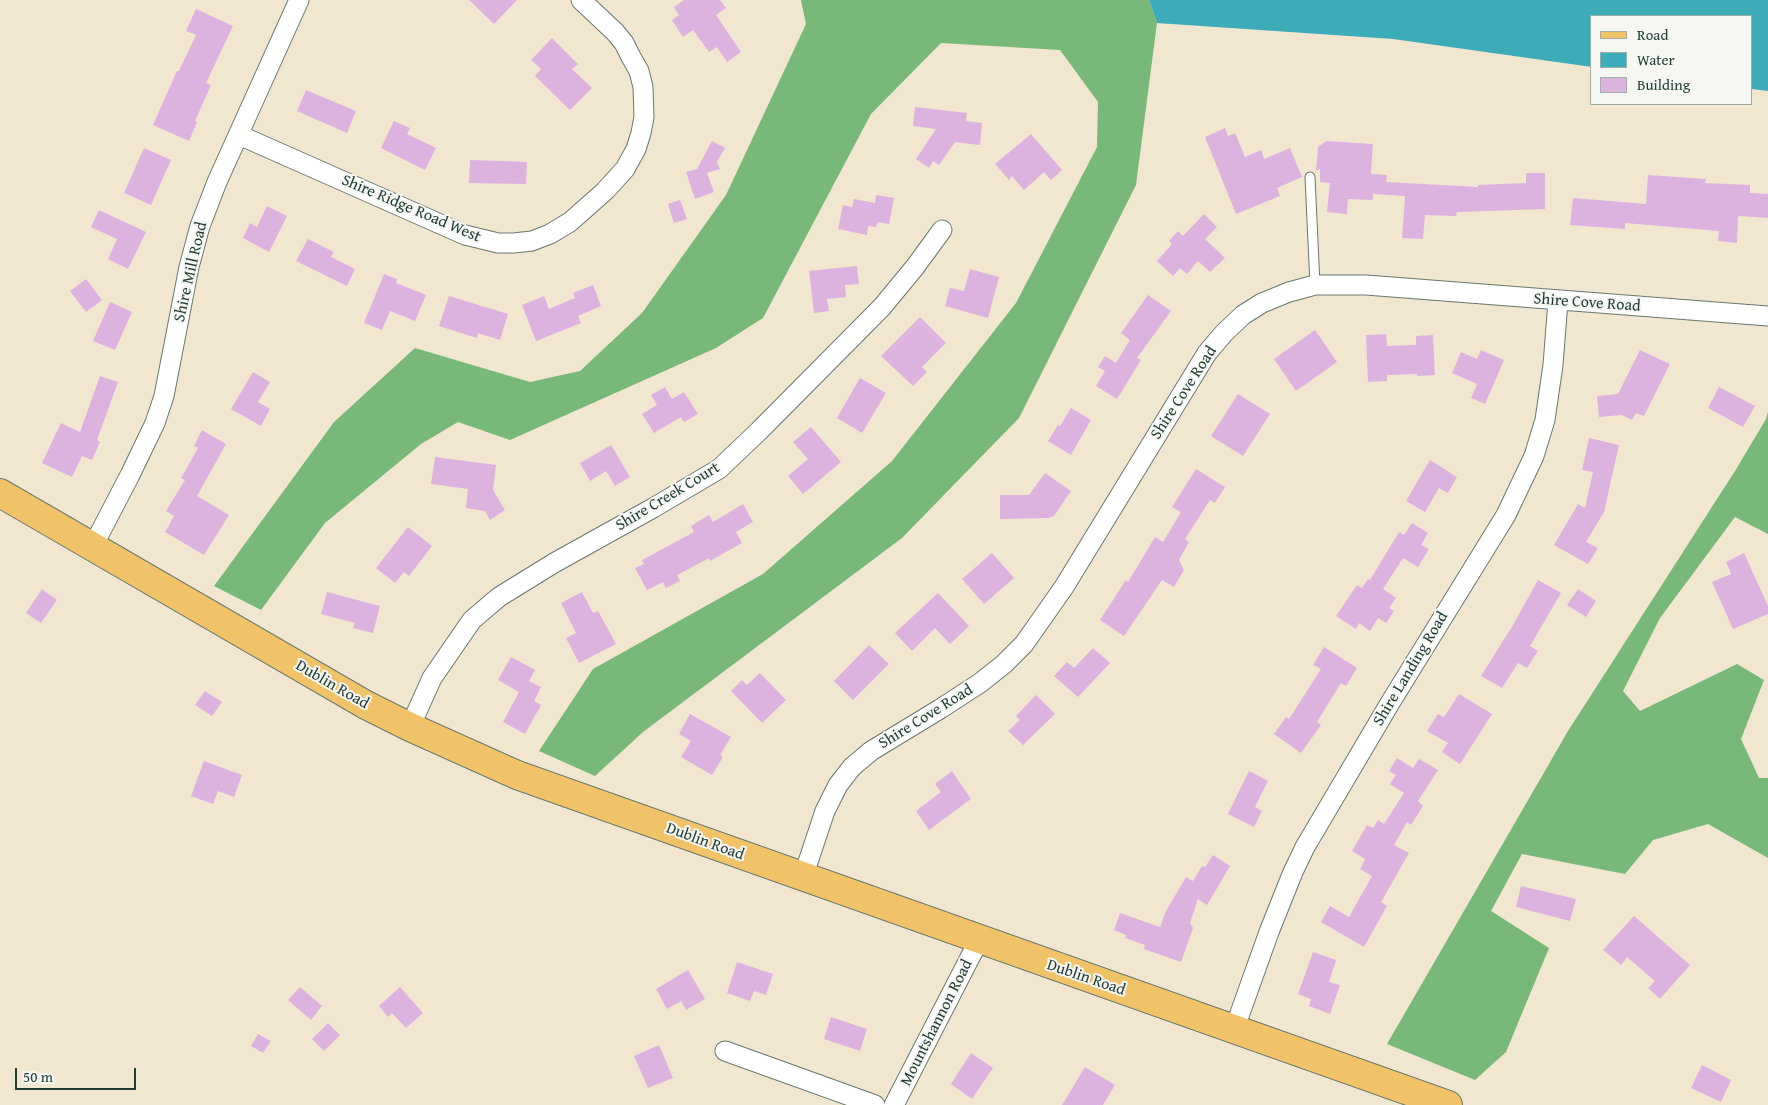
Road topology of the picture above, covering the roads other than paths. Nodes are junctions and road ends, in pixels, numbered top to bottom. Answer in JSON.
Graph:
{"nodes":[{"id":1,"x":298,"y":0,"type":"edge"},
{"id":2,"x":581,"y":0,"type":"edge"},
{"id":3,"x":239,"y":135,"type":"junction"},
{"id":4,"x":1310,"y":177,"type":"dead end"},
{"id":5,"x":942,"y":230,"type":"dead end"},
{"id":6,"x":1315,"y":285,"type":"junction"},
{"id":7,"x":1558,"y":301,"type":"junction"},
{"id":8,"x":1768,"y":316,"type":"edge"},
{"id":9,"x":0,"y":494,"type":"edge"},
{"id":10,"x":93,"y":546,"type":"junction"},
{"id":11,"x":410,"y":727,"type":"junction"},
{"id":12,"x":803,"y":877,"type":"junction"},
{"id":13,"x":979,"y":940,"type":"junction"},
{"id":14,"x":1234,"y":1030,"type":"junction"},
{"id":15,"x":725,"y":1051,"type":"dead end"},
{"id":16,"x":1409,"y":1099,"type":"edge"},
{"id":17,"x":875,"y":1105,"type":"edge"},
{"id":18,"x":894,"y":1105,"type":"edge"},
{"id":19,"x":1448,"y":1105,"type":"edge"}],
"edges":[{"from":1,"to":3,"type":"street","name":"Shire Mill Road"},
{"from":2,"to":3,"type":"street","name":"Shire Ridge Road West"},
{"from":3,"to":10,"type":"street","name":"Shire Mill Road"},
{"from":4,"to":6,"type":"lane"},
{"from":5,"to":11,"type":"street","name":"Shire Creek Court"},
{"from":6,"to":7,"type":"street","name":"Shire Cove Road"},
{"from":6,"to":12,"type":"street","name":"Shire Cove Road"},
{"from":7,"to":8,"type":"street","name":"Shire Cove Road"},
{"from":7,"to":14,"type":"street","name":"Shire Landing Road"},
{"from":9,"to":10,"type":"main road","name":"Dublin Road"},
{"from":10,"to":11,"type":"main road","name":"Dublin Road"},
{"from":11,"to":12,"type":"main road","name":"Dublin Road"},
{"from":12,"to":13,"type":"main road","name":"Dublin Road"},
{"from":13,"to":14,"type":"main road","name":"Dublin Road"},
{"from":13,"to":18,"type":"street","name":"Mountshannon Road"},
{"from":14,"to":16,"type":"main road","name":"Dublin Road"},
{"from":15,"to":17,"type":"street"},
{"from":16,"to":19,"type":"main road","name":"Dublin Road"}]}
